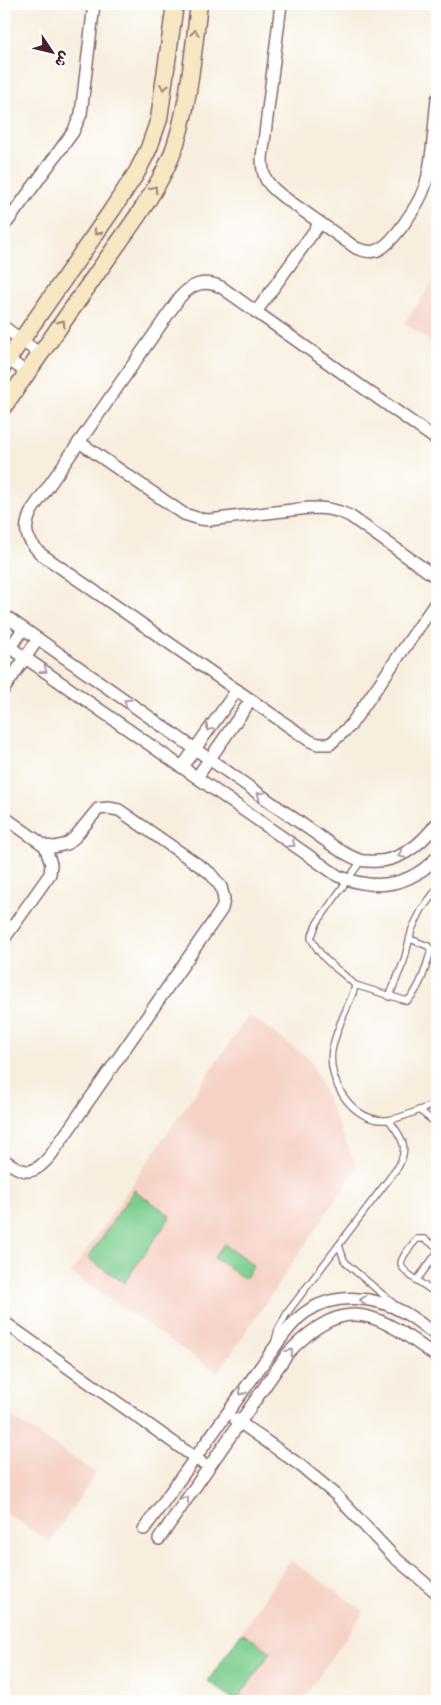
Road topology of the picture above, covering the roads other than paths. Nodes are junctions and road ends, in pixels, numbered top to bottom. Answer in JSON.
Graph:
{"nodes":[{"id":1,"x":94,"y":4,"type":"edge"},
{"id":2,"x":175,"y":4,"type":"edge"},
{"id":3,"x":199,"y":4,"type":"edge"},
{"id":4,"x":281,"y":4,"type":"edge"},
{"id":5,"x":437,"y":98,"type":"edge"},
{"id":6,"x":320,"y":223,"type":"junction"},
{"id":7,"x":4,"y":224,"type":"edge"},
{"id":8,"x":256,"y":312,"type":"junction"},
{"id":9,"x":4,"y":328,"type":"edge"},
{"id":10,"x":21,"y":340,"type":"junction"},
{"id":11,"x":40,"y":354,"type":"junction"},
{"id":12,"x":5,"y":360,"type":"edge"},
{"id":13,"x":27,"y":372,"type":"junction"},
{"id":14,"x":4,"y":406,"type":"edge"},
{"id":15,"x":437,"y":440,"type":"edge"},
{"id":16,"x":80,"y":442,"type":"junction"},
{"id":17,"x":437,"y":578,"type":"edge"},
{"id":18,"x":437,"y":601,"type":"edge"},
{"id":19,"x":4,"y":616,"type":"edge"},
{"id":20,"x":23,"y":629,"type":"junction"},
{"id":21,"x":38,"y":640,"type":"junction"},
{"id":22,"x":6,"y":649,"type":"edge"},
{"id":23,"x":25,"y":658,"type":"junction"},
{"id":24,"x":4,"y":689,"type":"edge"},
{"id":25,"x":237,"y":690,"type":"junction"},
{"id":26,"x":251,"y":700,"type":"junction"},
{"id":27,"x":195,"y":749,"type":"junction"},
{"id":28,"x":210,"y":760,"type":"junction"},
{"id":29,"x":182,"y":767,"type":"junction"},
{"id":30,"x":197,"y":778,"type":"junction"},
{"id":31,"x":4,"y":817,"type":"edge"},
{"id":32,"x":437,"y":823,"type":"edge"},
{"id":33,"x":46,"y":846,"type":"junction"},
{"id":34,"x":361,"y":860,"type":"junction"},
{"id":35,"x":436,"y":861,"type":"edge"},
{"id":36,"x":347,"y":879,"type":"junction"},
{"id":37,"x":437,"y":889,"type":"edge"},
{"id":38,"x":4,"y":939,"type":"edge"},
{"id":39,"x":410,"y":939,"type":"junction"},
{"id":40,"x":355,"y":985,"type":"junction"},
{"id":41,"x":389,"y":997,"type":"junction"},
{"id":42,"x":437,"y":1103,"type":"edge"},
{"id":43,"x":418,"y":1110,"type":"junction"},
{"id":44,"x":388,"y":1120,"type":"junction"},
{"id":45,"x":437,"y":1124,"type":"edge"},
{"id":46,"x":4,"y":1160,"type":"edge"},
{"id":47,"x":339,"y":1245,"type":"junction"},
{"id":48,"x":437,"y":1247,"type":"edge"},
{"id":49,"x":437,"y":1253,"type":"edge"},
{"id":50,"x":418,"y":1280,"type":"junction"},
{"id":51,"x":437,"y":1294,"type":"edge"},
{"id":52,"x":405,"y":1313,"type":"junction"},
{"id":53,"x":4,"y":1322,"type":"edge"},
{"id":54,"x":437,"y":1336,"type":"edge"},
{"id":55,"x":272,"y":1350,"type":"junction"},
{"id":56,"x":437,"y":1358,"type":"edge"},
{"id":57,"x":227,"y":1413,"type":"junction"},
{"id":58,"x":240,"y":1422,"type":"junction"},
{"id":59,"x":195,"y":1458,"type":"junction"},
{"id":60,"x":208,"y":1468,"type":"junction"},
{"id":61,"x":144,"y":1530,"type":"dead end"},
{"id":62,"x":158,"y":1539,"type":"dead end"},
{"id":63,"x":437,"y":1593,"type":"edge"}],
"edges":[{"from":1,"to":7,"type":"street"},
{"from":2,"to":10,"type":"street","one_way":true},
{"from":11,"to":3,"type":"street","one_way":true},
{"from":4,"to":6,"type":"street"},
{"from":5,"to":6,"type":"street"},
{"from":6,"to":8,"type":"street"},
{"from":8,"to":15,"type":"street"},
{"from":8,"to":16,"type":"street"},
{"from":9,"to":10,"type":"street"},
{"from":10,"to":11,"type":"street"},
{"from":10,"to":12,"type":"street"},
{"from":11,"to":13,"type":"street"},
{"from":12,"to":13,"type":"street"},
{"from":13,"to":14,"type":"street"},
{"from":16,"to":17,"type":"street"},
{"from":16,"to":25,"type":"street"},
{"from":18,"to":26,"type":"street"},
{"from":19,"to":20,"type":"street"},
{"from":20,"to":21,"type":"street"},
{"from":20,"to":22,"type":"street"},
{"from":21,"to":23,"type":"street"},
{"from":27,"to":21,"type":"street","one_way":true},
{"from":22,"to":23,"type":"street"},
{"from":23,"to":24,"type":"street"},
{"from":23,"to":29,"type":"street","one_way":true},
{"from":25,"to":26,"type":"street"},
{"from":25,"to":27,"type":"street","one_way":true},
{"from":26,"to":28,"type":"street"},
{"from":27,"to":28,"type":"street"},
{"from":27,"to":29,"type":"street"},
{"from":28,"to":30,"type":"street"},
{"from":34,"to":28,"type":"street","one_way":true},
{"from":29,"to":30,"type":"street"},
{"from":30,"to":36,"type":"street","one_way":true},
{"from":31,"to":33,"type":"street"},
{"from":32,"to":34,"type":"street","one_way":true},
{"from":33,"to":38,"type":"street"},
{"from":33,"to":46,"type":"street"},
{"from":34,"to":36,"type":"lane"},
{"from":35,"to":36,"type":"street"},
{"from":36,"to":40,"type":"lane"},
{"from":37,"to":39,"type":"lane"},
{"from":39,"to":41,"type":"lane"},
{"from":39,"to":41,"type":"lane"},
{"from":40,"to":41,"type":"lane"},
{"from":40,"to":44,"type":"lane"},
{"from":42,"to":43,"type":"lane"},
{"from":43,"to":44,"type":"lane"},
{"from":43,"to":45,"type":"lane"},
{"from":44,"to":47,"type":"lane"},
{"from":47,"to":52,"type":"lane"},
{"from":47,"to":55,"type":"lane"},
{"from":48,"to":50,"type":"lane"},
{"from":49,"to":50,"type":"lane"},
{"from":50,"to":51,"type":"lane"},
{"from":52,"to":54,"type":"street"},
{"from":52,"to":55,"type":"street","one_way":true},
{"from":53,"to":59,"type":"street"},
{"from":55,"to":57,"type":"street","one_way":true},
{"from":58,"to":56,"type":"street","one_way":true},
{"from":57,"to":58,"type":"street"},
{"from":57,"to":59,"type":"street"},
{"from":58,"to":60,"type":"street"},
{"from":58,"to":63,"type":"street"},
{"from":59,"to":60,"type":"street"},
{"from":59,"to":61,"type":"street"},
{"from":62,"to":60,"type":"street","one_way":true}]}
